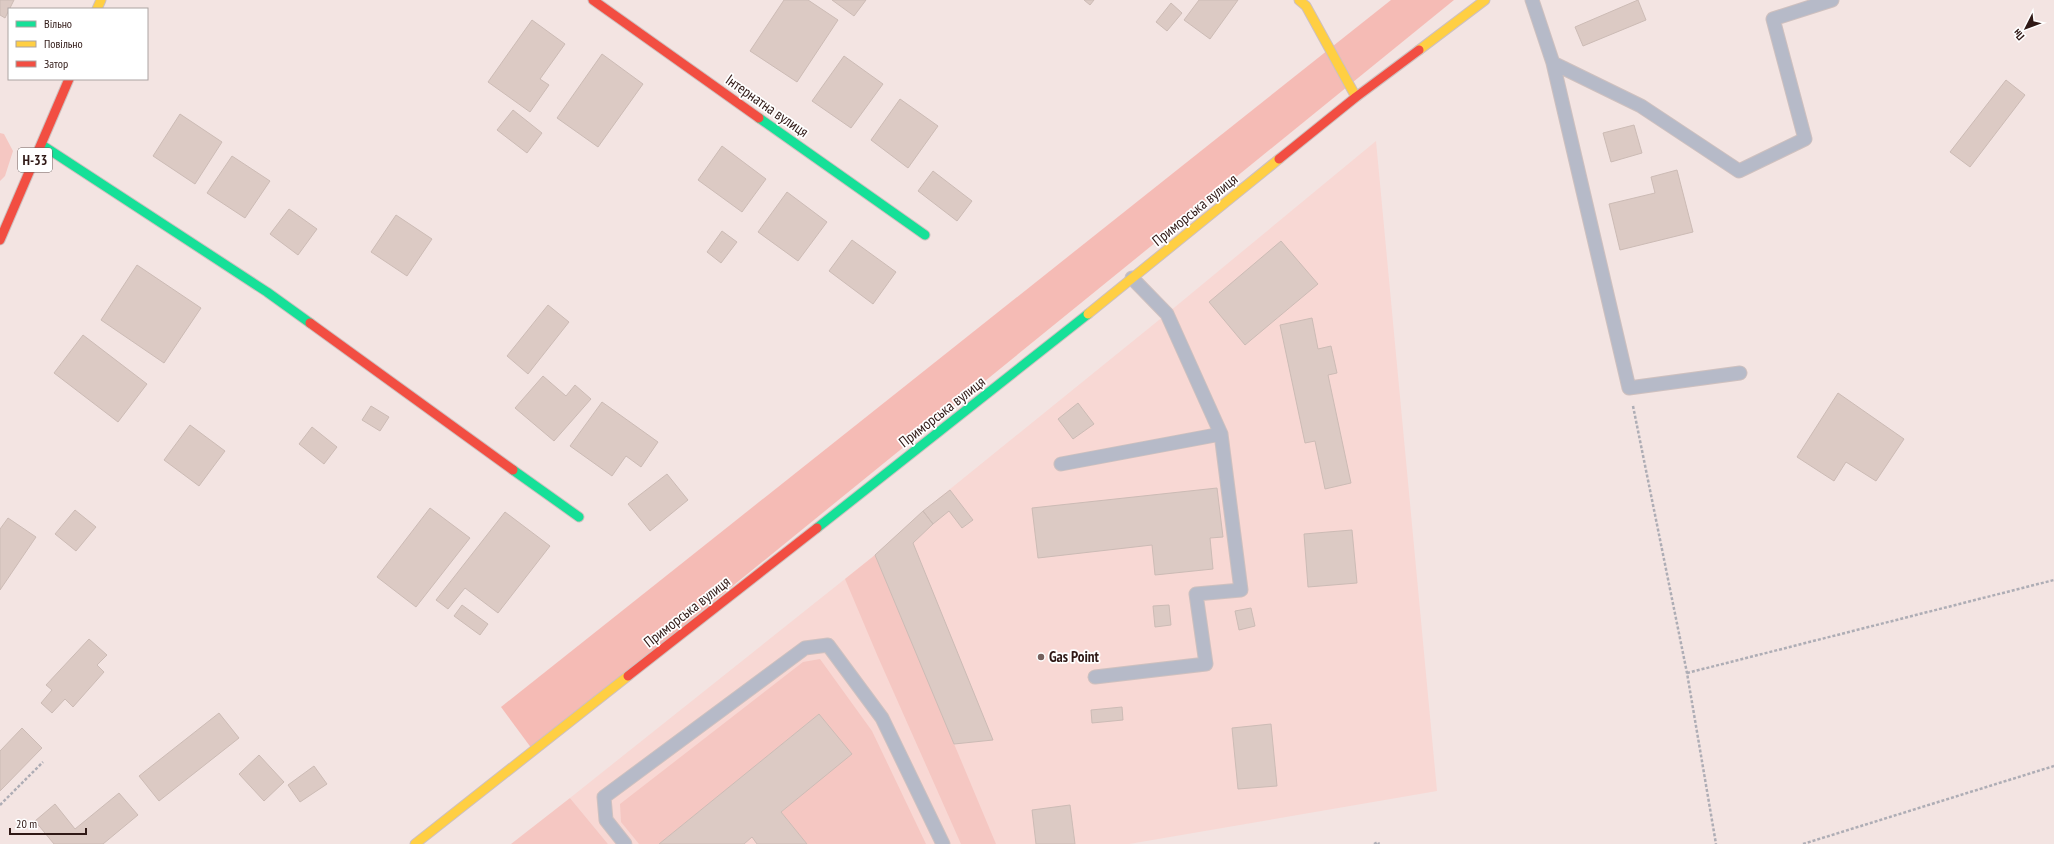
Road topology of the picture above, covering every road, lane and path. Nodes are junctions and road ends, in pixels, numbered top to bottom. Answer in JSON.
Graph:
{"nodes":[{"id":1,"x":593,"y":0,"type":"edge"},
{"id":2,"x":1299,"y":0,"type":"edge"},
{"id":3,"x":1484,"y":0,"type":"edge"},
{"id":4,"x":1532,"y":0,"type":"edge"},
{"id":5,"x":1832,"y":0,"type":"edge"},
{"id":6,"x":1553,"y":63,"type":"junction"},
{"id":7,"x":69,"y":80,"type":"edge"},
{"id":8,"x":1356,"y":97,"type":"junction"},
{"id":9,"x":42,"y":145,"type":"junction"},
{"id":10,"x":925,"y":234,"type":"dead end"},
{"id":11,"x":0,"y":240,"type":"edge"},
{"id":12,"x":1132,"y":278,"type":"junction"},
{"id":13,"x":1740,"y":373,"type":"dead end"},
{"id":14,"x":1629,"y":388,"type":"junction"},
{"id":15,"x":1221,"y":434,"type":"junction"},
{"id":16,"x":1061,"y":464,"type":"dead end"},
{"id":17,"x":579,"y":517,"type":"dead end"},
{"id":18,"x":2054,"y":580,"type":"edge"},
{"id":19,"x":1687,"y":673,"type":"junction"},
{"id":20,"x":1095,"y":677,"type":"dead end"},
{"id":21,"x":43,"y":762,"type":"dead end"},
{"id":22,"x":2054,"y":766,"type":"edge"},
{"id":23,"x":0,"y":805,"type":"edge"},
{"id":24,"x":414,"y":844,"type":"edge"},
{"id":25,"x":625,"y":844,"type":"edge"},
{"id":26,"x":943,"y":844,"type":"edge"},
{"id":27,"x":1374,"y":844,"type":"edge"},
{"id":28,"x":1379,"y":844,"type":"edge"},
{"id":29,"x":1716,"y":844,"type":"edge"},
{"id":30,"x":1803,"y":844,"type":"edge"}],
"edges":[{"from":1,"to":10,"type":"street","name":"Інтернатна вулиця"},
{"from":2,"to":8,"type":"street"},
{"from":3,"to":8,"type":"street","name":"Приморська вулиця"},
{"from":4,"to":6,"type":"lane"},
{"from":5,"to":6,"type":"lane"},
{"from":6,"to":14,"type":"lane"},
{"from":7,"to":9,"type":"street","number":"Н-33"},
{"from":8,"to":12,"type":"street","name":"Приморська вулиця"},
{"from":9,"to":11,"type":"street","number":"Н-33"},
{"from":9,"to":17,"type":"street"},
{"from":12,"to":15,"type":"lane"},
{"from":12,"to":24,"type":"street","name":"Приморська вулиця"},
{"from":13,"to":14,"type":"lane"},
{"from":14,"to":19,"type":"path"},
{"from":15,"to":16,"type":"lane"},
{"from":15,"to":20,"type":"lane"},
{"from":18,"to":19,"type":"path"},
{"from":19,"to":29,"type":"path"},
{"from":21,"to":23,"type":"path"},
{"from":22,"to":30,"type":"path"},
{"from":25,"to":26,"type":"lane"},
{"from":27,"to":28,"type":"path"}]}
